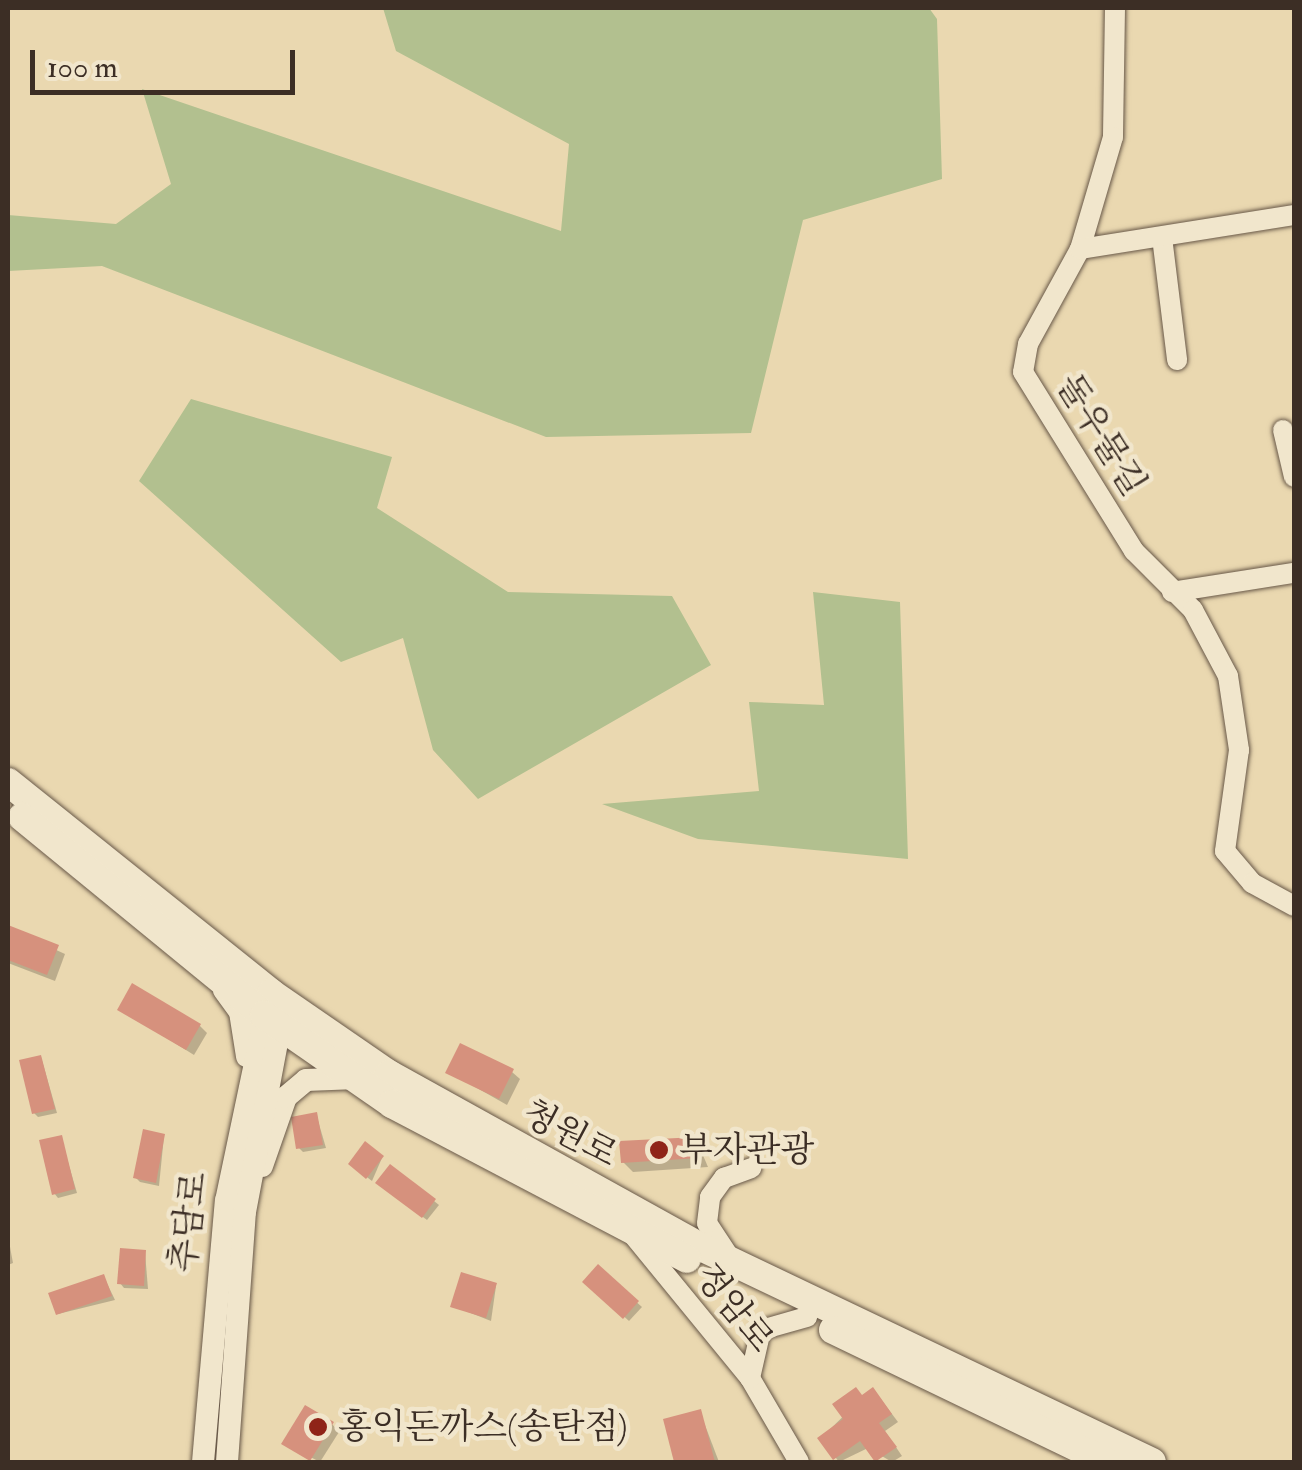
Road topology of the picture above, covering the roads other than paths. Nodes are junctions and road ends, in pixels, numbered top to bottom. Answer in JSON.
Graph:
{"nodes":[{"id":1,"x":1115,"y":8,"type":"edge"},
{"id":2,"x":1294,"y":214,"type":"edge"},
{"id":3,"x":1162,"y":238,"type":"junction"},
{"id":4,"x":1080,"y":249,"type":"junction"},
{"id":5,"x":1177,"y":360,"type":"dead end"},
{"id":6,"x":1283,"y":430,"type":"dead end"},
{"id":7,"x":1294,"y":481,"type":"edge"},
{"id":8,"x":1294,"y":573,"type":"edge"},
{"id":9,"x":1172,"y":592,"type":"junction"},
{"id":10,"x":8,"y":782,"type":"edge"},
{"id":11,"x":8,"y":805,"type":"edge"},
{"id":12,"x":1292,"y":900,"type":"edge"},
{"id":13,"x":213,"y":976,"type":"junction"},
{"id":14,"x":275,"y":1009,"type":"junction"},
{"id":15,"x":356,"y":1078,"type":"junction"},
{"id":16,"x":245,"y":1092,"type":"junction"},
{"id":17,"x":751,"y":1168,"type":"dead end"},
{"id":18,"x":613,"y":1198,"type":"junction"},
{"id":19,"x":244,"y":1216,"type":"junction"},
{"id":20,"x":628,"y":1230,"type":"junction"},
{"id":21,"x":734,"y":1262,"type":"junction"},
{"id":22,"x":806,"y":1317,"type":"junction"},
{"id":23,"x":750,"y":1378,"type":"junction"},
{"id":24,"x":202,"y":1462,"type":"edge"},
{"id":25,"x":227,"y":1462,"type":"edge"},
{"id":26,"x":799,"y":1462,"type":"edge"},
{"id":27,"x":1106,"y":1462,"type":"edge"},
{"id":28,"x":1152,"y":1462,"type":"edge"}],
"edges":[{"from":1,"to":4,"type":"street","name":"돌우물길"},
{"from":2,"to":3,"type":"street"},
{"from":3,"to":4,"type":"street"},
{"from":3,"to":5,"type":"street"},
{"from":4,"to":9,"type":"street","name":"돌우물길"},
{"from":6,"to":7,"type":"street"},
{"from":8,"to":9,"type":"street"},
{"from":9,"to":12,"type":"street","name":"돌우물길"},
{"from":10,"to":14,"type":"main road","name":"청원로"},
{"from":11,"to":13,"type":"main road","name":"청원로"},
{"from":13,"to":14,"type":"main road","name":"청원로"},
{"from":13,"to":16,"type":"street"},
{"from":14,"to":15,"type":"main road","name":"청원로"},
{"from":14,"to":16,"type":"street","name":"추담로"},
{"from":14,"to":18,"type":"main road","name":"청원로"},
{"from":14,"to":19,"type":"street","name":"추담로"},
{"from":15,"to":19,"type":"street"},
{"from":15,"to":20,"type":"main road","name":"청원로"},
{"from":16,"to":24,"type":"street","name":"추담로"},
{"from":17,"to":21,"type":"street"},
{"from":18,"to":20,"type":"street","name":"정암로"},
{"from":18,"to":21,"type":"main road","name":"청원로"},
{"from":19,"to":25,"type":"street","name":"추담로"},
{"from":20,"to":22,"type":"main road","name":"청원로"},
{"from":20,"to":23,"type":"street","name":"정암로"},
{"from":21,"to":28,"type":"main road","name":"청원로"},
{"from":22,"to":23,"type":"street"},
{"from":22,"to":27,"type":"main road","name":"청원로"},
{"from":23,"to":26,"type":"street","name":"정암로"}]}
